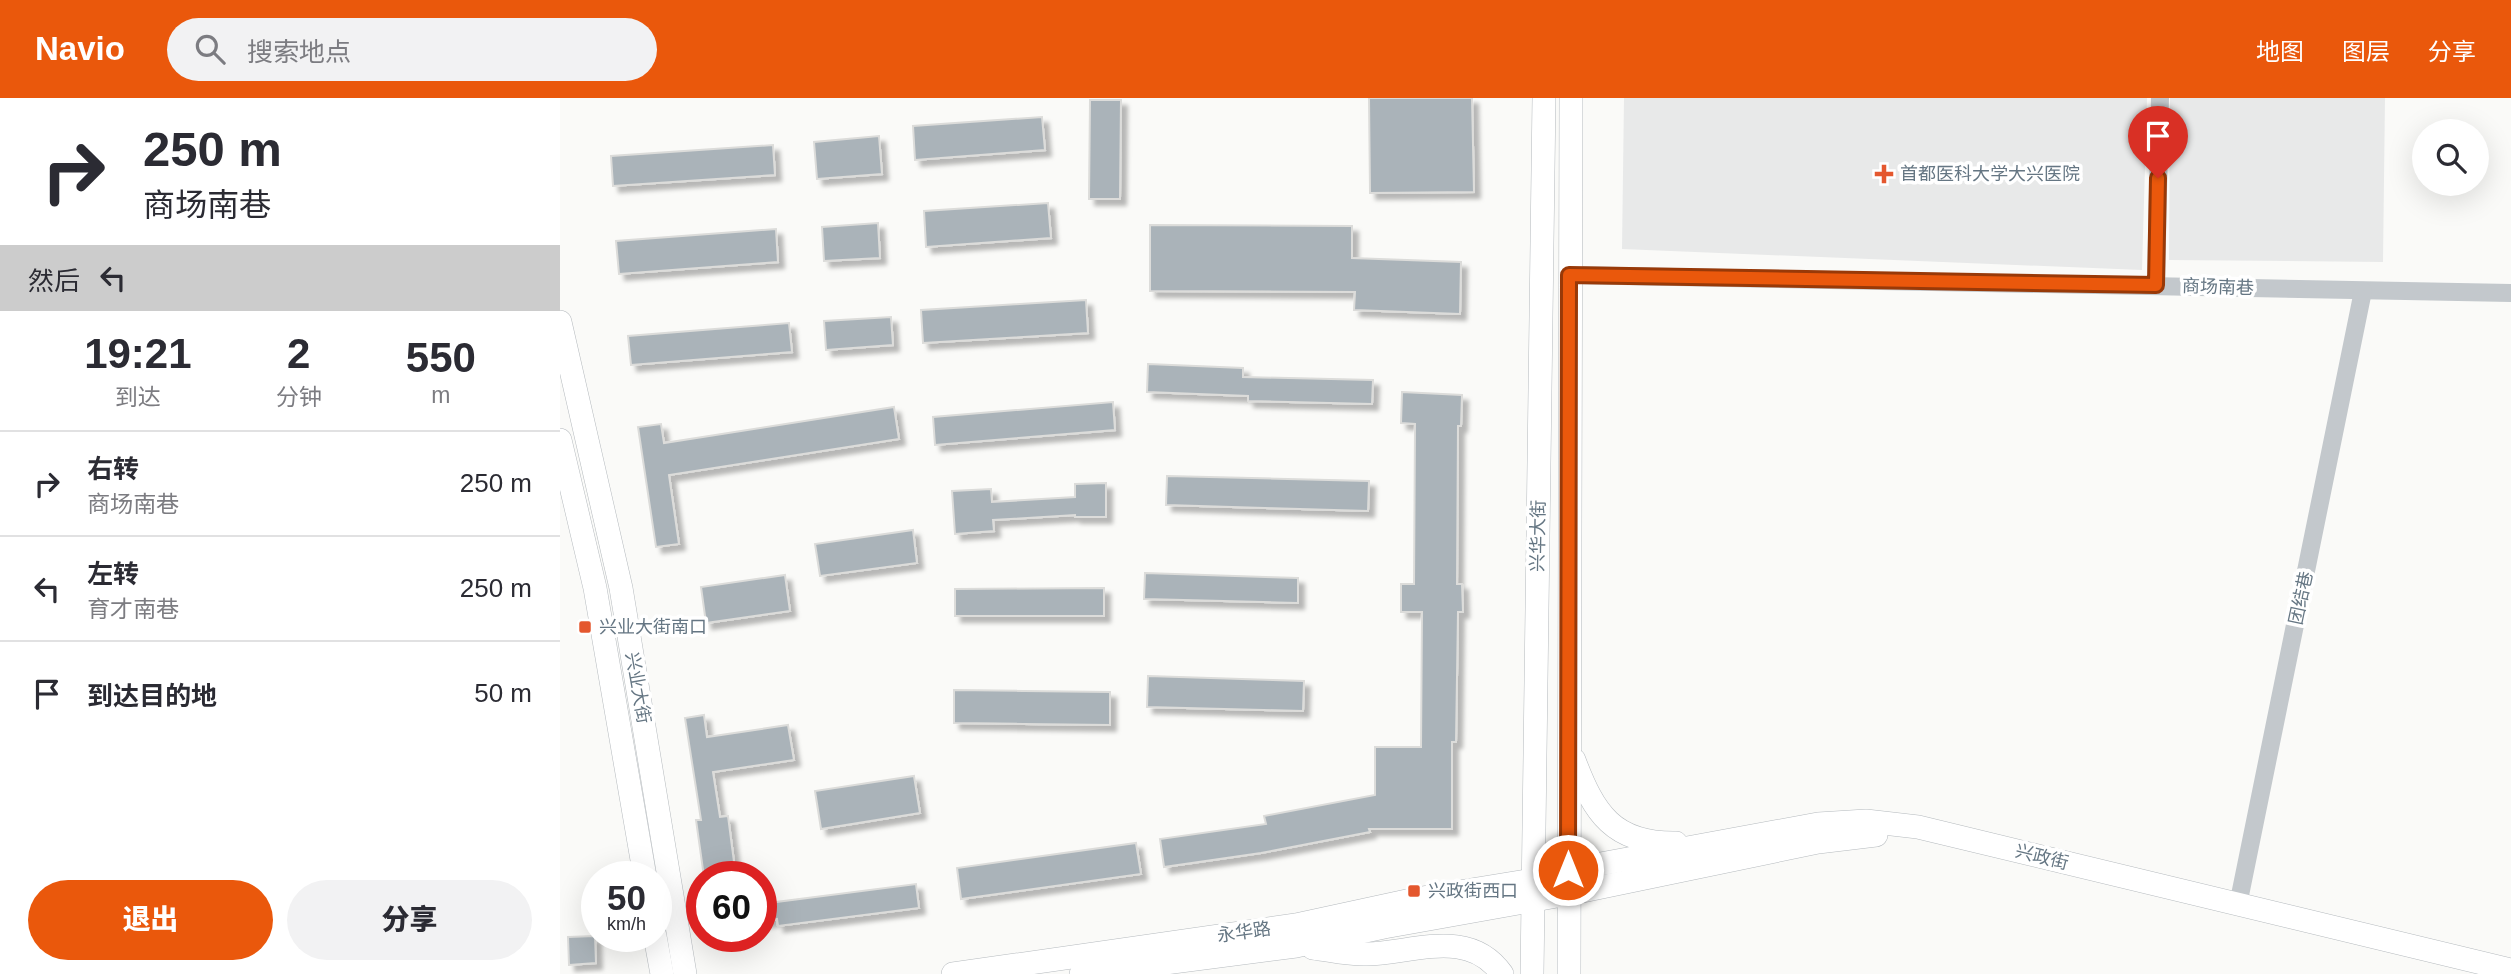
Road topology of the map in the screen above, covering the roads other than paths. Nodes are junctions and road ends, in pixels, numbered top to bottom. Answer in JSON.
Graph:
{"nodes":[{"id":1,"x":1544,"y":98,"type":"edge"},
{"id":2,"x":1571,"y":98,"type":"edge"},
{"id":3,"x":2160,"y":98,"type":"edge"},
{"id":4,"x":1569,"y":275,"type":"junction"},
{"id":5,"x":2156,"y":285,"type":"junction"},
{"id":6,"x":2363,"y":291,"type":"junction"},
{"id":7,"x":2511,"y":293,"type":"edge"},
{"id":8,"x":560,"y":322,"type":"edge"},
{"id":9,"x":560,"y":440,"type":"edge"},
{"id":10,"x":1569,"y":745,"type":"junction"},
{"id":11,"x":1714,"y":843,"type":"junction"},
{"id":12,"x":642,"y":861,"type":"edge"},
{"id":13,"x":1568,"y":870,"type":"junction"},
{"id":14,"x":1533,"y":891,"type":"junction"},
{"id":15,"x":1568,"y":894,"type":"junction"},
{"id":16,"x":2238,"y":905,"type":"junction"},
{"id":17,"x":1296,"y":946,"type":"junction"},
{"id":18,"x":658,"y":952,"type":"edge"},
{"id":19,"x":2511,"y":970,"type":"edge"},
{"id":20,"x":662,"y":974,"type":"edge"},
{"id":21,"x":685,"y":974,"type":"edge"},
{"id":22,"x":953,"y":974,"type":"edge"},
{"id":23,"x":1081,"y":974,"type":"edge"},
{"id":24,"x":1502,"y":974,"type":"edge"},
{"id":25,"x":1532,"y":974,"type":"edge"},
{"id":26,"x":1569,"y":974,"type":"edge"},
{"id":27,"x":2486,"y":974,"type":"edge"}],
"edges":[{"from":1,"to":14,"type":"main road","name":"兴华大街"},
{"from":2,"to":4,"type":"main road","name":"兴华大街"},
{"from":3,"to":5,"type":"street"},
{"from":4,"to":5,"type":"street","name":"商场南巷"},
{"from":4,"to":10,"type":"main road","name":"兴华大街"},
{"from":5,"to":6,"type":"street","name":"商场南巷"},
{"from":6,"to":7,"type":"street","name":"商场南巷"},
{"from":6,"to":16,"type":"street","name":"团结巷"},
{"from":8,"to":21,"type":"main road","name":"兴业大街"},
{"from":9,"to":12,"type":"main road","name":"兴业大街"},
{"from":10,"to":11,"type":"main road"},
{"from":10,"to":13,"type":"main road","name":"兴华大街"},
{"from":11,"to":13,"type":"main road","name":"兴政街"},
{"from":11,"to":16,"type":"main road","name":"兴政街"},
{"from":13,"to":14,"type":"main road","name":"兴政街"},
{"from":13,"to":15,"type":"main road","name":"兴华大街"},
{"from":14,"to":15,"type":"main road","name":"兴政街"},
{"from":14,"to":17,"type":"main road","name":"永华路"},
{"from":14,"to":22,"type":"main road","name":"永华路"},
{"from":14,"to":25,"type":"main road","name":"兴华大街"},
{"from":15,"to":26,"type":"main road","name":"兴华大街"},
{"from":15,"to":27,"type":"main road","name":"兴政街"},
{"from":16,"to":19,"type":"main road","name":"兴政街"},
{"from":17,"to":23,"type":"main road","name":"永华路"},
{"from":17,"to":24,"type":"main road"},
{"from":18,"to":20,"type":"main road"}]}
